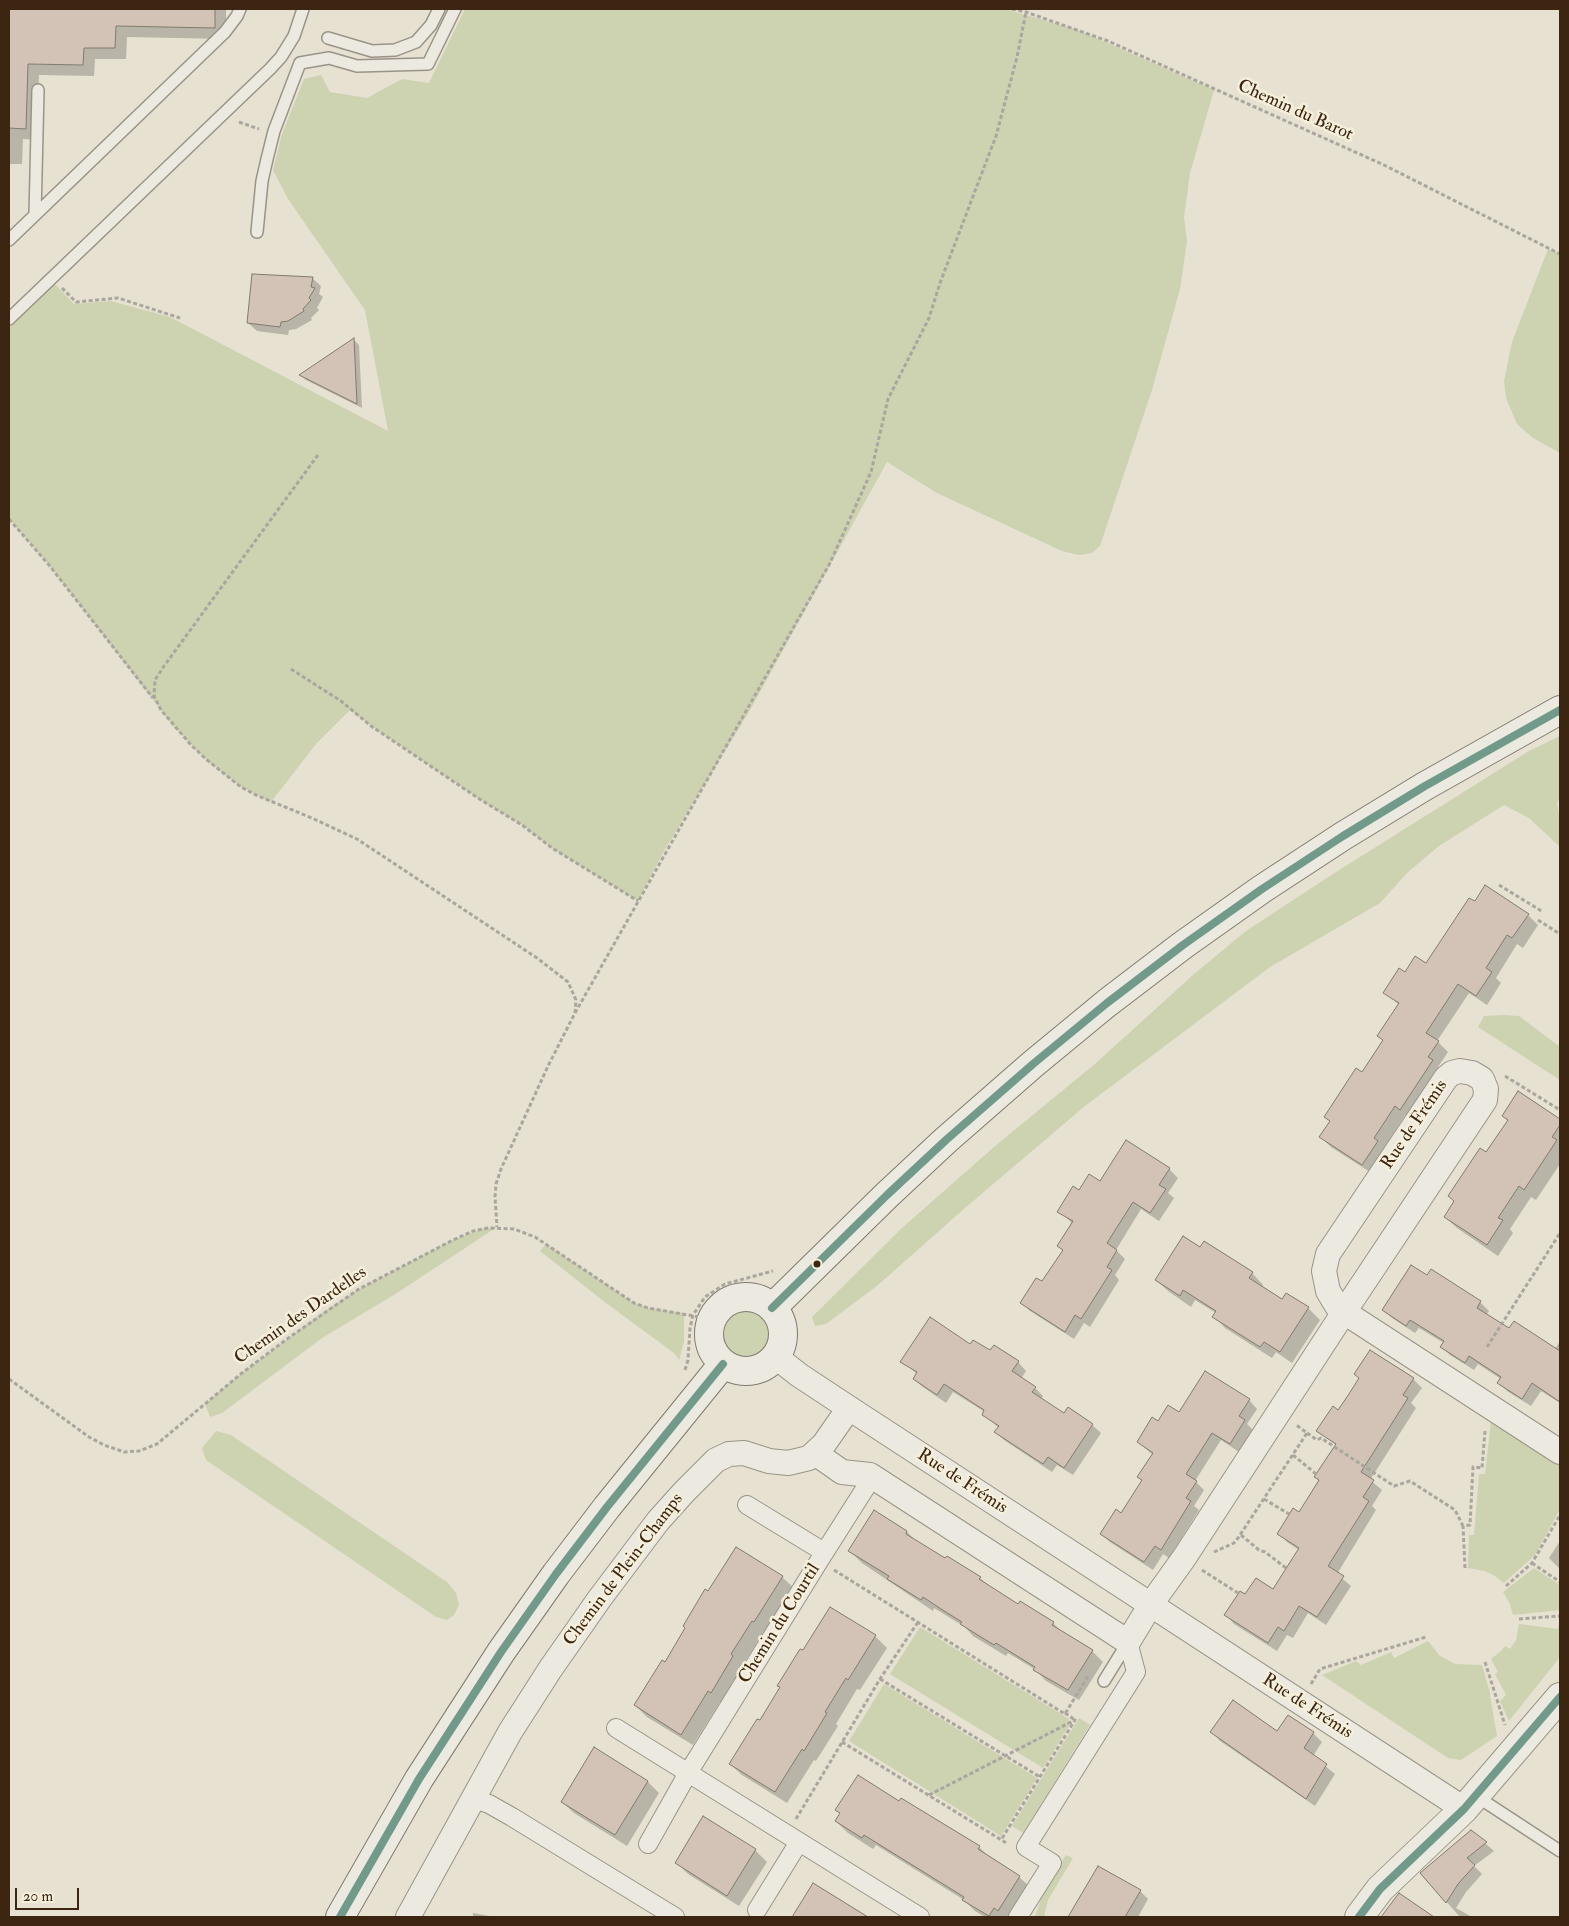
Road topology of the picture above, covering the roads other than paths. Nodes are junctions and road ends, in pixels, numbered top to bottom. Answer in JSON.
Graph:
{"nodes":[{"id":1,"x":240,"y":9,"type":"edge"},
{"id":2,"x":303,"y":9,"type":"edge"},
{"id":3,"x":439,"y":9,"type":"edge"},
{"id":4,"x":455,"y":9,"type":"edge"},
{"id":5,"x":328,"y":38,"type":"dead end"},
{"id":6,"x":38,"y":90,"type":"dead end"},
{"id":7,"x":35,"y":215,"type":"junction"},
{"id":8,"x":257,"y":232,"type":"dead end"},
{"id":9,"x":9,"y":240,"type":"edge"},
{"id":10,"x":9,"y":319,"type":"edge"},
{"id":11,"x":1560,"y":710,"type":"edge"},
{"id":12,"x":772,"y":1308,"type":"junction"},
{"id":13,"x":1344,"y":1312,"type":"junction"},
{"id":14,"x":776,"y":1357,"type":"junction"},
{"id":15,"x":723,"y":1364,"type":"junction"},
{"id":16,"x":849,"y":1408,"type":"junction"},
{"id":17,"x":1560,"y":1452,"type":"edge"},
{"id":18,"x":815,"y":1453,"type":"junction"},
{"id":19,"x":873,"y":1476,"type":"junction"},
{"id":20,"x":747,"y":1505,"type":"dead end"},
{"id":21,"x":821,"y":1556,"type":"junction"},
{"id":22,"x":1151,"y":1604,"type":"junction"},
{"id":23,"x":1128,"y":1642,"type":"junction"},
{"id":24,"x":1104,"y":1681,"type":"dead end"},
{"id":25,"x":1560,"y":1697,"type":"edge"},
{"id":26,"x":616,"y":1728,"type":"dead end"},
{"id":27,"x":688,"y":1773,"type":"junction"},
{"id":28,"x":474,"y":1799,"type":"junction"},
{"id":29,"x":1470,"y":1802,"type":"junction"},
{"id":30,"x":793,"y":1838,"type":"junction"},
{"id":31,"x":648,"y":1844,"type":"dead end"},
{"id":32,"x":1560,"y":1851,"type":"edge"},
{"id":33,"x":758,"y":1910,"type":"dead end"},
{"id":34,"x":910,"y":1915,"type":"edge"},
{"id":35,"x":340,"y":1917,"type":"edge"},
{"id":36,"x":408,"y":1917,"type":"edge"},
{"id":37,"x":675,"y":1917,"type":"edge"},
{"id":38,"x":1018,"y":1917,"type":"edge"},
{"id":39,"x":1359,"y":1917,"type":"edge"}],
"edges":[{"from":1,"to":7,"type":"lane"},
{"from":2,"to":10,"type":"lane"},
{"from":3,"to":5,"type":"lane"},
{"from":4,"to":8,"type":"lane"},
{"from":6,"to":7,"type":"lane"},
{"from":7,"to":9,"type":"lane"},
{"from":11,"to":12,"type":"main road"},
{"from":12,"to":14,"type":"main road"},
{"from":12,"to":15,"type":"main road"},
{"from":13,"to":13,"type":"street","name":"Rue de Frémis"},
{"from":13,"to":17,"type":"street","name":"Rue de Frémis"},
{"from":13,"to":22,"type":"street"},
{"from":14,"to":15,"type":"main road"},
{"from":14,"to":16,"type":"street","name":"Rue de Frémis"},
{"from":15,"to":35,"type":"main road"},
{"from":16,"to":18,"type":"street","name":"Chemin de Plein-Champs"},
{"from":16,"to":22,"type":"street","name":"Rue de Frémis"},
{"from":18,"to":19,"type":"street"},
{"from":18,"to":28,"type":"street","name":"Chemin de Plein-Champs"},
{"from":19,"to":21,"type":"street","name":"Chemin du Courtil"},
{"from":19,"to":23,"type":"street"},
{"from":20,"to":21,"type":"street"},
{"from":21,"to":27,"type":"street","name":"Chemin du Courtil"},
{"from":22,"to":23,"type":"street"},
{"from":22,"to":29,"type":"street","name":"Rue de Frémis"},
{"from":23,"to":24,"type":"lane"},
{"from":23,"to":38,"type":"street"},
{"from":25,"to":29,"type":"main road"},
{"from":26,"to":27,"type":"street"},
{"from":27,"to":30,"type":"street"},
{"from":27,"to":31,"type":"street","name":"Chemin du Courtil"},
{"from":28,"to":36,"type":"street","name":"Chemin de Plein-Champs"},
{"from":28,"to":37,"type":"street"},
{"from":29,"to":32,"type":"lane"},
{"from":29,"to":39,"type":"main road"},
{"from":30,"to":33,"type":"street"},
{"from":30,"to":34,"type":"street"}]}
